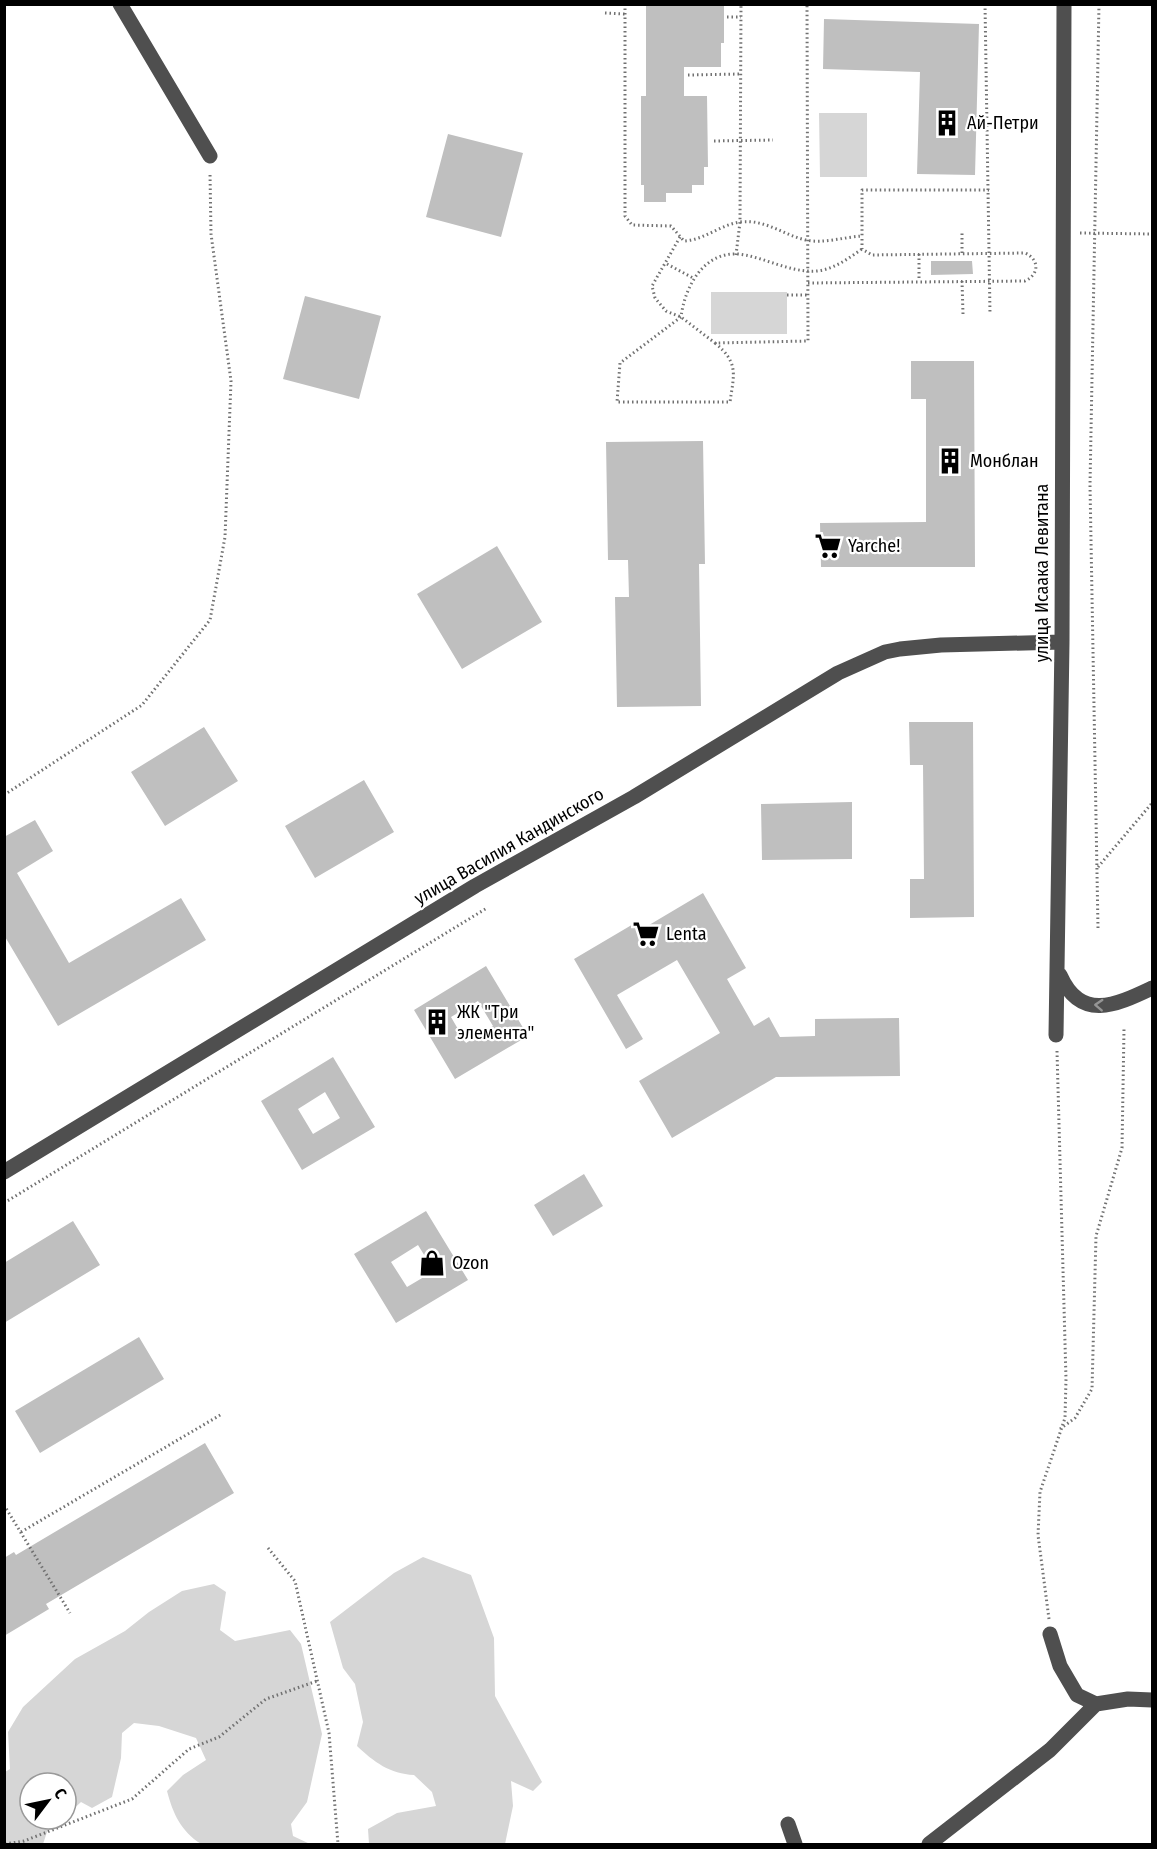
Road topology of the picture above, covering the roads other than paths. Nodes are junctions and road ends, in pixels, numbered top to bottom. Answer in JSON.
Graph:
{"nodes":[{"id":1,"x":120,"y":4,"type":"edge"},
{"id":2,"x":1064,"y":4,"type":"edge"},
{"id":3,"x":210,"y":156,"type":"road end"},
{"id":4,"x":1062,"y":642,"type":"junction"},
{"id":5,"x":1059,"y":972,"type":"junction"},
{"id":6,"x":1152,"y":988,"type":"edge"},
{"id":7,"x":1056,"y":1035,"type":"road end"},
{"id":8,"x":4,"y":1172,"type":"edge"},
{"id":9,"x":1050,"y":1634,"type":"road end"},
{"id":10,"x":1152,"y":1700,"type":"edge"},
{"id":11,"x":1096,"y":1704,"type":"junction"},
{"id":12,"x":788,"y":1824,"type":"dead end"},
{"id":13,"x":795,"y":1845,"type":"edge"},
{"id":14,"x":929,"y":1845,"type":"edge"}],
"edges":[{"from":1,"to":3,"type":"street"},
{"from":2,"to":4,"type":"street","name":"улица Исаака Левитана"},
{"from":4,"to":5,"type":"street","name":"улица Исаака Левитана"},
{"from":4,"to":8,"type":"street","name":"улица Василия Кандинского"},
{"from":6,"to":5,"type":"street","one_way":true},
{"from":5,"to":7,"type":"street","name":"улица Исаака Левитана"},
{"from":9,"to":11,"type":"street"},
{"from":10,"to":11,"type":"street"},
{"from":11,"to":14,"type":"street"},
{"from":12,"to":13,"type":"street"}]}
